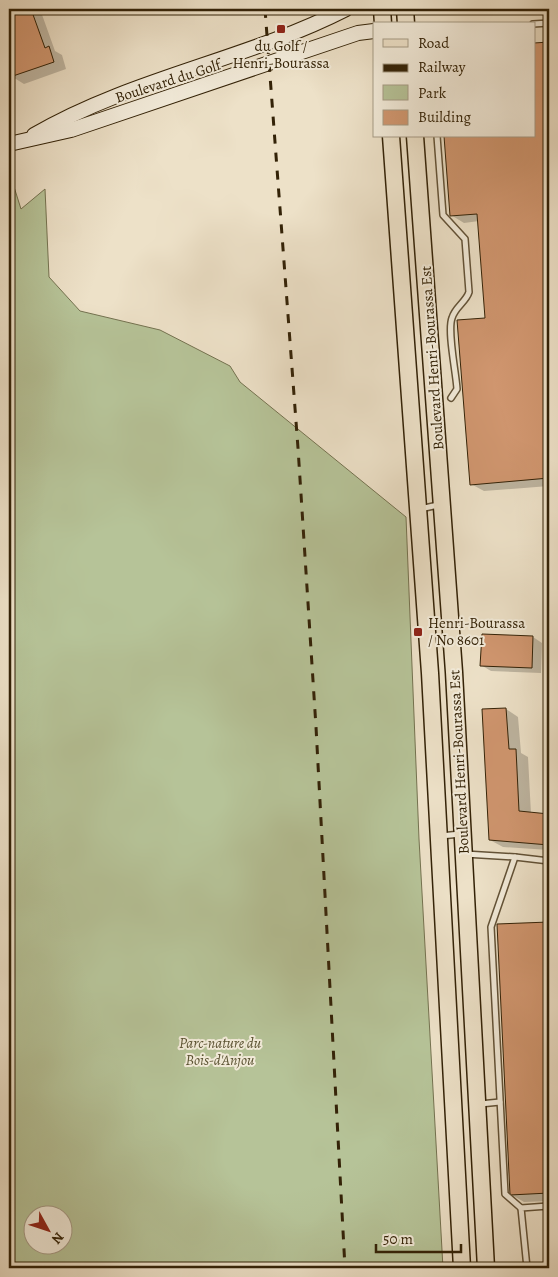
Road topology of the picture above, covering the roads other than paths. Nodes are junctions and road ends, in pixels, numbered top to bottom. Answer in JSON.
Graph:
{"nodes":[{"id":1,"x":346,"y":9,"type":"edge"},
{"id":2,"x":382,"y":9,"type":"edge"},
{"id":3,"x":405,"y":9,"type":"edge"},
{"id":4,"x":383,"y":22,"type":"edge"},
{"id":5,"x":406,"y":22,"type":"edge"},
{"id":6,"x":549,"y":23,"type":"edge"},
{"id":7,"x":536,"y":24,"type":"edge"},
{"id":8,"x":373,"y":31,"type":"edge"},
{"id":9,"x":391,"y":138,"type":"edge"},
{"id":10,"x":415,"y":138,"type":"edge"},
{"id":11,"x":437,"y":138,"type":"edge"},
{"id":12,"x":27,"y":139,"type":"junction"},
{"id":13,"x":9,"y":144,"type":"edge"},
{"id":14,"x":451,"y":398,"type":"dead end"},
{"id":15,"x":443,"y":504,"type":"junction"},
{"id":16,"x":419,"y":509,"type":"junction"},
{"id":17,"x":463,"y":833,"type":"junction"},
{"id":18,"x":438,"y":836,"type":"junction"},
{"id":19,"x":464,"y":854,"type":"junction"},
{"id":20,"x":515,"y":857,"type":"junction"},
{"id":21,"x":549,"y":861,"type":"edge"},
{"id":22,"x":500,"y":1102,"type":"junction"},
{"id":23,"x":477,"y":1104,"type":"junction"},
{"id":24,"x":520,"y":1208,"type":"junction"},
{"id":25,"x":549,"y":1240,"type":"edge"},
{"id":26,"x":462,"y":1268,"type":"edge"},
{"id":27,"x":486,"y":1268,"type":"edge"},
{"id":28,"x":526,"y":1268,"type":"edge"}],
"edges":[{"from":1,"to":12,"type":"street","name":"Boulevard du Golf"},
{"from":2,"to":4,"type":"main road"},
{"from":3,"to":5,"type":"main road"},
{"from":6,"to":7,"type":"lane"},
{"from":8,"to":12,"type":"street","name":"Boulevard du Golf"},
{"from":9,"to":16,"type":"main road","name":"Boulevard Henri-Bourassa Est"},
{"from":10,"to":15,"type":"main road","name":"Boulevard Henri-Bourassa Est"},
{"from":11,"to":14,"type":"lane"},
{"from":12,"to":13,"type":"street","name":"Boulevard du Golf"},
{"from":15,"to":16,"type":"lane"},
{"from":15,"to":17,"type":"main road","name":"Boulevard Henri-Bourassa Est"},
{"from":16,"to":18,"type":"main road","name":"Boulevard Henri-Bourassa Est"},
{"from":17,"to":18,"type":"lane"},
{"from":17,"to":19,"type":"main road","name":"Boulevard Henri-Bourassa Est"},
{"from":18,"to":26,"type":"main road","name":"Boulevard Henri-Bourassa Est"},
{"from":19,"to":20,"type":"lane"},
{"from":19,"to":23,"type":"main road","name":"Boulevard Henri-Bourassa Est"},
{"from":20,"to":21,"type":"lane"},
{"from":20,"to":22,"type":"lane"},
{"from":22,"to":23,"type":"lane"},
{"from":22,"to":24,"type":"lane"},
{"from":23,"to":27,"type":"main road","name":"Boulevard Henri-Bourassa Est"},
{"from":24,"to":25,"type":"lane"},
{"from":24,"to":28,"type":"lane"}]}
